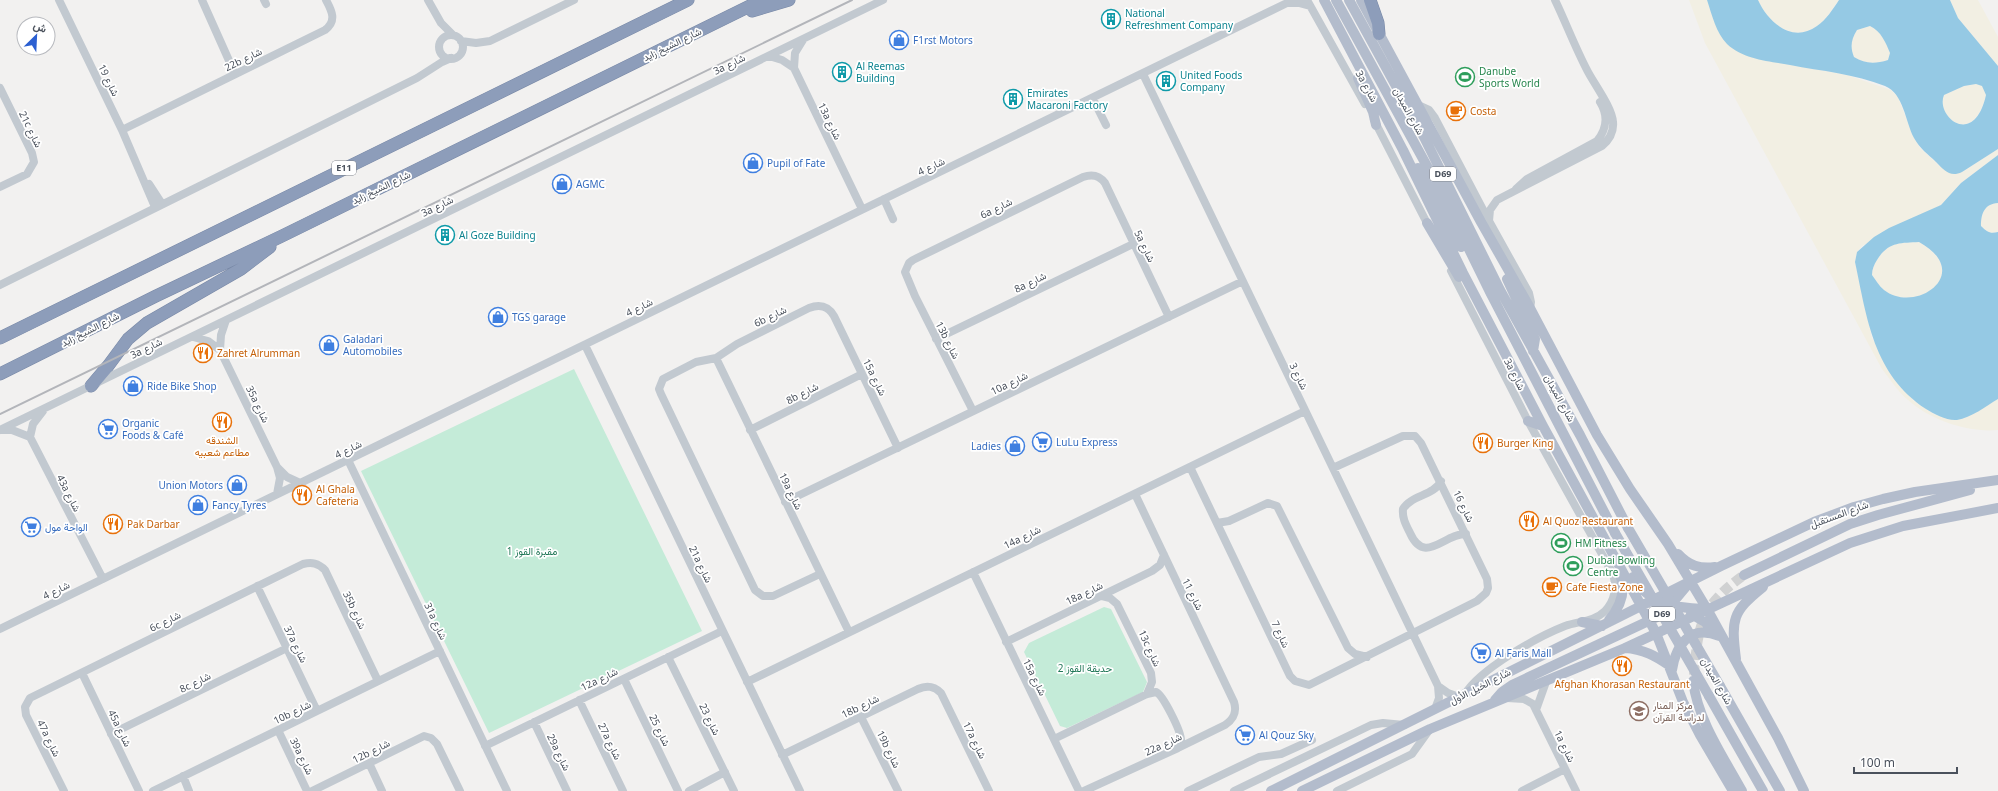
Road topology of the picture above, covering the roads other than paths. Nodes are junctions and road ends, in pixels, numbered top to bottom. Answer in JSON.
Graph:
{"nodes":[{"id":1,"x":59,"y":0,"type":"edge"},
{"id":2,"x":202,"y":0,"type":"edge"},
{"id":3,"x":326,"y":0,"type":"edge"},
{"id":4,"x":428,"y":0,"type":"edge"},
{"id":5,"x":574,"y":0,"type":"edge"},
{"id":6,"x":688,"y":0,"type":"edge"},
{"id":7,"x":762,"y":0,"type":"edge"},
{"id":8,"x":789,"y":0,"type":"edge"},
{"id":9,"x":883,"y":0,"type":"edge"},
{"id":10,"x":1324,"y":0,"type":"edge"},
{"id":11,"x":1336,"y":0,"type":"edge"},
{"id":12,"x":1349,"y":0,"type":"edge"},
{"id":13,"x":1361,"y":0,"type":"edge"},
{"id":14,"x":1370,"y":0,"type":"edge"},
{"id":15,"x":1553,"y":0,"type":"edge"},
{"id":16,"x":1289,"y":2,"type":"edge"},
{"id":17,"x":1309,"y":3,"type":"edge"},
{"id":18,"x":434,"y":13,"type":"junction"},
{"id":19,"x":729,"y":16,"type":"junction"},
{"id":20,"x":1379,"y":34,"type":"junction"},
{"id":21,"x":453,"y":35,"type":"junction"},
{"id":22,"x":803,"y":39,"type":"junction"},
{"id":23,"x":441,"y":41,"type":"junction"},
{"id":24,"x":461,"y":41,"type":"junction"},
{"id":25,"x":441,"y":51,"type":"junction"},
{"id":26,"x":769,"y":56,"type":"junction"},
{"id":27,"x":451,"y":58,"type":"junction"},
{"id":28,"x":1358,"y":66,"type":"junction"},
{"id":29,"x":794,"y":68,"type":"junction"},
{"id":30,"x":429,"y":71,"type":"junction"},
{"id":31,"x":238,"y":73,"type":"junction"},
{"id":32,"x":1143,"y":74,"type":"junction"},
{"id":33,"x":1,"y":94,"type":"edge"},
{"id":34,"x":1093,"y":99,"type":"junction"},
{"id":35,"x":1418,"y":105,"type":"junction"},
{"id":36,"x":1106,"y":125,"type":"dead end"},
{"id":37,"x":1376,"y":125,"type":"junction"},
{"id":38,"x":121,"y":127,"type":"junction"},
{"id":39,"x":1403,"y":150,"type":"junction"},
{"id":40,"x":1105,"y":183,"type":"joint"},
{"id":41,"x":0,"y":187,"type":"edge"},
{"id":42,"x":1476,"y":197,"type":"junction"},
{"id":43,"x":884,"y":199,"type":"junction"},
{"id":44,"x":1497,"y":200,"type":"junction"},
{"id":45,"x":159,"y":206,"type":"junction"},
{"id":46,"x":862,"y":209,"type":"junction"},
{"id":47,"x":893,"y":219,"type":"dead end"},
{"id":48,"x":1488,"y":221,"type":"junction"},
{"id":49,"x":1427,"y":223,"type":"junction"},
{"id":50,"x":282,"y":236,"type":"junction"},
{"id":51,"x":1133,"y":244,"type":"junction"},
{"id":52,"x":1505,"y":266,"type":"junction"},
{"id":53,"x":906,"y":277,"type":"joint"},
{"id":54,"x":1241,"y":282,"type":"junction"},
{"id":55,"x":0,"y":285,"type":"edge"},
{"id":56,"x":1492,"y":294,"type":"junction"},
{"id":57,"x":1480,"y":306,"type":"junction"},
{"id":58,"x":1530,"y":308,"type":"junction"},
{"id":59,"x":834,"y":316,"type":"joint"},
{"id":60,"x":1169,"y":317,"type":"junction"},
{"id":61,"x":226,"y":320,"type":"junction"},
{"id":62,"x":26,"y":325,"type":"junction"},
{"id":63,"x":0,"y":330,"type":"edge"},
{"id":64,"x":193,"y":337,"type":"junction"},
{"id":65,"x":0,"y":338,"type":"edge"},
{"id":66,"x":936,"y":339,"type":"junction"},
{"id":67,"x":585,"y":345,"type":"junction"},
{"id":68,"x":220,"y":350,"type":"junction"},
{"id":69,"x":1533,"y":351,"type":"junction"},
{"id":70,"x":716,"y":358,"type":"junction"},
{"id":71,"x":0,"y":374,"type":"edge"},
{"id":72,"x":862,"y":374,"type":"junction"},
{"id":73,"x":91,"y":386,"type":"junction"},
{"id":74,"x":50,"y":405,"type":"junction"},
{"id":75,"x":973,"y":411,"type":"junction"},
{"id":76,"x":1305,"y":411,"type":"junction"},
{"id":77,"x":1528,"y":420,"type":"junction"},
{"id":78,"x":1543,"y":426,"type":"junction"},
{"id":79,"x":0,"y":430,"type":"edge"},
{"id":80,"x":750,"y":430,"type":"junction"},
{"id":81,"x":30,"y":437,"type":"junction"},
{"id":82,"x":898,"y":448,"type":"junction"},
{"id":83,"x":348,"y":460,"type":"junction"},
{"id":84,"x":278,"y":467,"type":"junction"},
{"id":85,"x":1190,"y":467,"type":"junction"},
{"id":86,"x":1332,"y":468,"type":"junction"},
{"id":87,"x":1998,"y":480,"type":"edge"},
{"id":88,"x":1441,"y":481,"type":"junction"},
{"id":89,"x":300,"y":483,"type":"junction"},
{"id":90,"x":1983,"y":484,"type":"junction"},
{"id":91,"x":277,"y":494,"type":"junction"},
{"id":92,"x":1134,"y":494,"type":"junction"},
{"id":93,"x":785,"y":502,"type":"junction"},
{"id":94,"x":1998,"y":508,"type":"edge"},
{"id":95,"x":1217,"y":523,"type":"junction"},
{"id":96,"x":1466,"y":534,"type":"junction"},
{"id":97,"x":1668,"y":544,"type":"junction"},
{"id":98,"x":1610,"y":548,"type":"junction"},
{"id":99,"x":1164,"y":555,"type":"junction"},
{"id":100,"x":303,"y":564,"type":"joint"},
{"id":101,"x":1721,"y":566,"type":"junction"},
{"id":102,"x":973,"y":572,"type":"junction"},
{"id":103,"x":820,"y":574,"type":"junction"},
{"id":104,"x":1744,"y":575,"type":"tunnel mouth"},
{"id":105,"x":1776,"y":576,"type":"junction"},
{"id":106,"x":103,"y":579,"type":"junction"},
{"id":107,"x":1692,"y":584,"type":"junction"},
{"id":108,"x":257,"y":586,"type":"junction"},
{"id":109,"x":1102,"y":596,"type":"junction"},
{"id":110,"x":1655,"y":599,"type":"junction"},
{"id":111,"x":1642,"y":606,"type":"junction"},
{"id":112,"x":1673,"y":607,"type":"junction"},
{"id":113,"x":1707,"y":609,"type":"junction"},
{"id":114,"x":1695,"y":615,"type":"junction"},
{"id":115,"x":1650,"y":621,"type":"junction"},
{"id":116,"x":1582,"y":622,"type":"junction"},
{"id":117,"x":1604,"y":625,"type":"junction"},
{"id":118,"x":0,"y":629,"type":"edge"},
{"id":119,"x":722,"y":631,"type":"junction"},
{"id":120,"x":848,"y":632,"type":"junction"},
{"id":121,"x":1412,"y":633,"type":"junction"},
{"id":122,"x":1656,"y":633,"type":"junction"},
{"id":123,"x":1722,"y":638,"type":"junction"},
{"id":124,"x":1006,"y":642,"type":"junction"},
{"id":125,"x":287,"y":648,"type":"junction"},
{"id":126,"x":1625,"y":648,"type":"junction"},
{"id":127,"x":440,"y":651,"type":"junction"},
{"id":128,"x":668,"y":657,"type":"junction"},
{"id":129,"x":1367,"y":657,"type":"junction"},
{"id":130,"x":1737,"y":664,"type":"junction"},
{"id":131,"x":1671,"y":668,"type":"junction"},
{"id":132,"x":82,"y":673,"type":"junction"},
{"id":133,"x":624,"y":679,"type":"junction"},
{"id":134,"x":378,"y":681,"type":"junction"},
{"id":135,"x":1693,"y":681,"type":"tunnel mouth"},
{"id":136,"x":747,"y":682,"type":"junction"},
{"id":137,"x":1546,"y":682,"type":"junction"},
{"id":138,"x":1438,"y":686,"type":"junction"},
{"id":139,"x":1147,"y":694,"type":"junction"},
{"id":140,"x":35,"y":695,"type":"joint"},
{"id":141,"x":1462,"y":695,"type":"junction"},
{"id":142,"x":944,"y":698,"type":"joint"},
{"id":143,"x":579,"y":700,"type":"junction"},
{"id":144,"x":1498,"y":700,"type":"junction"},
{"id":145,"x":1234,"y":702,"type":"joint"},
{"id":146,"x":1435,"y":709,"type":"junction"},
{"id":147,"x":1536,"y":710,"type":"junction"},
{"id":148,"x":317,"y":711,"type":"junction"},
{"id":149,"x":861,"y":717,"type":"junction"},
{"id":150,"x":534,"y":722,"type":"junction"},
{"id":151,"x":1405,"y":725,"type":"junction"},
{"id":152,"x":1430,"y":729,"type":"junction"},
{"id":153,"x":278,"y":730,"type":"junction"},
{"id":154,"x":111,"y":734,"type":"junction"},
{"id":155,"x":1054,"y":739,"type":"junction"},
{"id":156,"x":1312,"y":740,"type":"dead end"},
{"id":157,"x":485,"y":746,"type":"junction"},
{"id":158,"x":1178,"y":748,"type":"junction"},
{"id":159,"x":782,"y":755,"type":"junction"},
{"id":160,"x":369,"y":763,"type":"junction"},
{"id":161,"x":1565,"y":769,"type":"junction"},
{"id":162,"x":725,"y":772,"type":"junction"},
{"id":163,"x":183,"y":776,"type":"junction"},
{"id":164,"x":64,"y":791,"type":"edge"},
{"id":165,"x":139,"y":791,"type":"edge"},
{"id":166,"x":153,"y":791,"type":"edge"},
{"id":167,"x":190,"y":791,"type":"edge"},
{"id":168,"x":307,"y":791,"type":"edge"},
{"id":169,"x":312,"y":791,"type":"edge"},
{"id":170,"x":382,"y":791,"type":"edge"},
{"id":171,"x":460,"y":791,"type":"edge"},
{"id":172,"x":507,"y":791,"type":"edge"},
{"id":173,"x":567,"y":791,"type":"edge"},
{"id":174,"x":623,"y":791,"type":"edge"},
{"id":175,"x":678,"y":791,"type":"edge"},
{"id":176,"x":689,"y":791,"type":"edge"},
{"id":177,"x":734,"y":791,"type":"edge"},
{"id":178,"x":800,"y":791,"type":"edge"},
{"id":179,"x":898,"y":791,"type":"edge"},
{"id":180,"x":989,"y":791,"type":"edge"},
{"id":181,"x":1079,"y":791,"type":"edge"},
{"id":182,"x":1084,"y":791,"type":"edge"},
{"id":183,"x":1188,"y":791,"type":"edge"},
{"id":184,"x":1234,"y":791,"type":"edge"},
{"id":185,"x":1271,"y":791,"type":"edge"},
{"id":186,"x":1302,"y":791,"type":"edge"},
{"id":187,"x":1337,"y":791,"type":"edge"},
{"id":188,"x":1522,"y":791,"type":"edge"},
{"id":189,"x":1576,"y":791,"type":"edge"},
{"id":190,"x":1733,"y":791,"type":"edge"},
{"id":191,"x":1742,"y":791,"type":"edge"},
{"id":192,"x":1763,"y":791,"type":"edge"},
{"id":193,"x":1780,"y":791,"type":"edge"},
{"id":194,"x":1804,"y":791,"type":"edge"}],
"edges":[{"from":1,"to":38,"type":"street","name":"شارع 19"},
{"from":2,"to":31,"type":"street"},
{"from":3,"to":31,"type":"street","name":"22b شارع"},
{"from":4,"to":18,"type":"street"},
{"from":5,"to":24,"type":"street"},
{"from":6,"to":62,"type":"highway","number":"E11"},
{"from":7,"to":19,"type":"highway","name":"شارع الشيخ زايد"},
{"from":8,"to":19,"type":"highway"},
{"from":9,"to":22,"type":"street","name":"3a شارع"},
{"from":10,"to":28,"type":"main road"},
{"from":11,"to":56,"type":"main road","name":"شارع الميدان","number":"D69"},
{"from":12,"to":69,"type":"main road","name":"شارع الميدان","number":"D69"},
{"from":13,"to":20,"type":"main road"},
{"from":14,"to":20,"type":"highway"},
{"from":15,"to":44,"type":"street"},
{"from":16,"to":17,"type":"street","name":"شارع 4"},
{"from":16,"to":32,"type":"street","name":"شارع 4"},
{"from":17,"to":37,"type":"street","name":"3a شارع"},
{"from":18,"to":21,"type":"street"},
{"from":18,"to":23,"type":"street"},
{"from":19,"to":50,"type":"highway","name":"شارع الشيخ زايد"},
{"from":20,"to":35,"type":"main road"},
{"from":21,"to":23,"type":"street"},
{"from":21,"to":24,"type":"street"},
{"from":22,"to":26,"type":"street","name":"3a شارع"},
{"from":22,"to":29,"type":"street"},
{"from":23,"to":25,"type":"street"},
{"from":24,"to":27,"type":"street"},
{"from":25,"to":27,"type":"street"},
{"from":25,"to":30,"type":"street"},
{"from":26,"to":29,"type":"street"},
{"from":26,"to":61,"type":"street","name":"3a شارع"},
{"from":27,"to":30,"type":"street"},
{"from":28,"to":37,"type":"main road"},
{"from":28,"to":39,"type":"main road"},
{"from":29,"to":46,"type":"street","name":"13a شارع"},
{"from":30,"to":45,"type":"street"},
{"from":31,"to":38,"type":"street","name":"22b شارع"},
{"from":32,"to":34,"type":"street","name":"شارع 4"},
{"from":32,"to":54,"type":"street","name":"شارع 3"},
{"from":33,"to":41,"type":"street","name":"21c شارع"},
{"from":34,"to":36,"type":"street"},
{"from":34,"to":43,"type":"street","name":"شارع 4"},
{"from":35,"to":42,"type":"street"},
{"from":35,"to":52,"type":"main road"},
{"from":37,"to":49,"type":"street","name":"3a شارع"},
{"from":38,"to":45,"type":"street","name":"شارع 19"},
{"from":39,"to":56,"type":"main road"},
{"from":39,"to":57,"type":"main road"},
{"from":40,"to":51,"type":"street","name":"5a شارع"},
{"from":40,"to":53,"type":"street","name":"6a شارع"},
{"from":42,"to":44,"type":"street"},
{"from":42,"to":48,"type":"street"},
{"from":43,"to":46,"type":"street","name":"شارع 4"},
{"from":43,"to":47,"type":"street"},
{"from":44,"to":48,"type":"street"},
{"from":45,"to":55,"type":"street"},
{"from":46,"to":67,"type":"street","name":"شارع 4"},
{"from":48,"to":58,"type":"street"},
{"from":49,"to":57,"type":"main road"},
{"from":49,"to":77,"type":"street","name":"3a شارع"},
{"from":50,"to":71,"type":"highway","name":"شارع الشيخ زايد"},
{"from":50,"to":73,"type":"highway"},
{"from":51,"to":60,"type":"street","name":"5a شارع"},
{"from":51,"to":66,"type":"street","name":"8a شارع"},
{"from":52,"to":58,"type":"main road"},
{"from":52,"to":69,"type":"main road"},
{"from":53,"to":66,"type":"street","name":"13b شارع"},
{"from":54,"to":60,"type":"street","name":"10a شارع"},
{"from":54,"to":76,"type":"street","name":"شارع 3"},
{"from":56,"to":192,"type":"main road","name":"شارع الميدان","number":"D69","bridge":true},
{"from":57,"to":78,"type":"main road"},
{"from":58,"to":97,"type":"main road"},
{"from":59,"to":70,"type":"street","name":"6b شارع"},
{"from":59,"to":72,"type":"street","name":"15a شارع"},
{"from":60,"to":75,"type":"street","name":"10a شارع"},
{"from":61,"to":64,"type":"street","name":"3a شارع"},
{"from":61,"to":68,"type":"street"},
{"from":62,"to":63,"type":"highway"},
{"from":62,"to":65,"type":"highway","number":"E11"},
{"from":64,"to":68,"type":"street"},
{"from":64,"to":73,"type":"street","name":"3a شارع"},
{"from":66,"to":75,"type":"street","name":"13b شارع"},
{"from":67,"to":83,"type":"street","name":"شارع 4"},
{"from":67,"to":119,"type":"street","name":"21a شارع"},
{"from":68,"to":84,"type":"street","name":"35a شارع"},
{"from":69,"to":193,"type":"main road","name":"شارع الميدان","number":"D69","bridge":true},
{"from":70,"to":80,"type":"street","name":"19a شارع"},
{"from":70,"to":103,"type":"street"},
{"from":72,"to":80,"type":"street","name":"8b شارع"},
{"from":72,"to":82,"type":"street","name":"15a شارع"},
{"from":73,"to":74,"type":"street","name":"3a شارع"},
{"from":74,"to":79,"type":"street","name":"3a شارع"},
{"from":74,"to":81,"type":"street"},
{"from":75,"to":82,"type":"street","name":"10a شارع"},
{"from":76,"to":85,"type":"street","name":"14a شارع"},
{"from":76,"to":86,"type":"street","name":"شارع 3"},
{"from":77,"to":78,"type":"main road"},
{"from":77,"to":116,"type":"street","name":"3a شارع"},
{"from":78,"to":98,"type":"main road"},
{"from":79,"to":81,"type":"street"},
{"from":80,"to":93,"type":"street","name":"19a شارع"},
{"from":81,"to":106,"type":"street","name":"43a شارع"},
{"from":82,"to":93,"type":"street","name":"10a شارع"},
{"from":83,"to":89,"type":"street","name":"شارع 4"},
{"from":83,"to":127,"type":"street","name":"31a شارع"},
{"from":84,"to":89,"type":"street","name":"35a شارع"},
{"from":84,"to":91,"type":"street","name":"35a شارع"},
{"from":85,"to":92,"type":"street","name":"14a شارع"},
{"from":85,"to":95,"type":"street","name":"شارع 7"},
{"from":86,"to":88,"type":"street","name":"شارع 16"},
{"from":86,"to":121,"type":"street","name":"شارع 3"},
{"from":87,"to":90,"type":"main road","name":"شارع المستقبل"},
{"from":88,"to":96,"type":"street","name":"شارع 16"},
{"from":88,"to":96,"type":"street"},
{"from":89,"to":91,"type":"street","name":"شارع 4"},
{"from":90,"to":101,"type":"main road","name":"شارع المستقبل"},
{"from":90,"to":104,"type":"main road"},
{"from":91,"to":106,"type":"street","name":"شارع 4"},
{"from":92,"to":99,"type":"street","name":"شارع 11"},
{"from":92,"to":102,"type":"street","name":"14a شارع"},
{"from":93,"to":103,"type":"street","name":"19a شارع"},
{"from":94,"to":105,"type":"main road"},
{"from":95,"to":129,"type":"street"},
{"from":95,"to":129,"type":"street","name":"شارع 7"},
{"from":96,"to":121,"type":"street","name":"شارع 16"},
{"from":97,"to":101,"type":"main road"},
{"from":97,"to":107,"type":"main road"},
{"from":98,"to":110,"type":"main road"},
{"from":98,"to":111,"type":"main road"},
{"from":98,"to":117,"type":"main road"},
{"from":99,"to":109,"type":"street","name":"18a شارع"},
{"from":99,"to":145,"type":"street","name":"شارع 11"},
{"from":100,"to":108,"type":"street","name":"6c شارع"},
{"from":100,"to":134,"type":"street","name":"35b شارع"},
{"from":101,"to":107,"type":"main road","name":"شارع المستقبل"},
{"from":102,"to":120,"type":"street","name":"14a شارع"},
{"from":102,"to":124,"type":"street","name":"15a شارع"},
{"from":103,"to":120,"type":"street","name":"19a شارع"},
{"from":105,"to":113,"type":"main road"},
{"from":105,"to":130,"type":"main road"},
{"from":106,"to":118,"type":"street","name":"شارع 4"},
{"from":107,"to":110,"type":"main road","name":"شارع الخيل الأول"},
{"from":107,"to":112,"type":"main road"},
{"from":107,"to":113,"type":"main road"},
{"from":108,"to":125,"type":"street","name":"37a شارع"},
{"from":108,"to":132,"type":"street","name":"6c شارع"},
{"from":109,"to":124,"type":"street","name":"18a شارع"},
{"from":109,"to":139,"type":"street","name":"13c شارع"},
{"from":110,"to":111,"type":"main road","name":"شارع الخيل الأول"},
{"from":110,"to":112,"type":"main road"},
{"from":111,"to":112,"type":"main road"},
{"from":111,"to":115,"type":"main road"},
{"from":111,"to":117,"type":"main road","name":"شارع الخيل الأول"},
{"from":112,"to":113,"type":"main road"},
{"from":112,"to":114,"type":"main road"},
{"from":112,"to":115,"type":"main road"},
{"from":112,"to":122,"type":"main road"},
{"from":113,"to":114,"type":"main road","name":"شارع الخيل الأول"},
{"from":113,"to":123,"type":"main road"},
{"from":114,"to":122,"type":"main road","name":"شارع الخيل الأول"},
{"from":114,"to":123,"type":"main road"},
{"from":115,"to":122,"type":"main road"},
{"from":115,"to":144,"type":"main road"},
{"from":116,"to":117,"type":"main road"},
{"from":116,"to":141,"type":"street","name":"3a شارع"},
{"from":117,"to":141,"type":"main road","name":"شارع الخيل الأول"},
{"from":119,"to":128,"type":"street","name":"12a شارع"},
{"from":119,"to":136,"type":"street","name":"21a شارع"},
{"from":120,"to":136,"type":"street","name":"14a شارع"},
{"from":121,"to":129,"type":"street","name":"شارع 7"},
{"from":121,"to":138,"type":"street","name":"شارع 3"},
{"from":122,"to":126,"type":"main road","name":"شارع الخيل الأول"},
{"from":122,"to":131,"type":"main road"},
{"from":123,"to":130,"type":"main road"},
{"from":123,"to":131,"type":"main road"},
{"from":124,"to":155,"type":"street","name":"15a شارع"},
{"from":125,"to":148,"type":"street","name":"37a شارع"},
{"from":125,"to":154,"type":"street","name":"8c شارع"},
{"from":126,"to":131,"type":"main road"},
{"from":126,"to":137,"type":"main road","name":"شارع الخيل الأول"},
{"from":127,"to":134,"type":"street","name":"10b شارع"},
{"from":127,"to":157,"type":"street","name":"31a شارع"},
{"from":128,"to":133,"type":"street","name":"12a شارع"},
{"from":128,"to":162,"type":"street","name":"شارع 23"},
{"from":130,"to":194,"type":"main road"},
{"from":131,"to":190,"type":"main road"},
{"from":132,"to":140,"type":"street","name":"6c شارع"},
{"from":132,"to":154,"type":"street","name":"45a شارع"},
{"from":133,"to":143,"type":"street","name":"12a شارع"},
{"from":133,"to":175,"type":"street","name":"شارع 25"},
{"from":134,"to":148,"type":"street","name":"10b شارع"},
{"from":135,"to":191,"type":"main road"},
{"from":136,"to":159,"type":"street","name":"21a شارع"},
{"from":137,"to":144,"type":"main road","name":"شارع الخيل الأول"},
{"from":137,"to":147,"type":"street"},
{"from":138,"to":141,"type":"street"},
{"from":138,"to":146,"type":"street"},
{"from":139,"to":155,"type":"street"},
{"from":139,"to":158,"type":"street"},
{"from":140,"to":164,"type":"street","name":"47a شارع"},
{"from":141,"to":146,"type":"main road","name":"شارع الخيل الأول"},
{"from":142,"to":149,"type":"street","name":"18b شارع"},
{"from":142,"to":180,"type":"street","name":"17a شارع"},
{"from":143,"to":150,"type":"street","name":"12a شارع"},
{"from":143,"to":174,"type":"street","name":"27a شارع"},
{"from":144,"to":147,"type":"street"},
{"from":144,"to":152,"type":"main road","name":"شارع الخيل الأول"},
{"from":145,"to":158,"type":"street","name":"22a شارع"},
{"from":146,"to":151,"type":"main road","name":"شارع الخيل الأول"},
{"from":147,"to":161,"type":"street","name":"1a شارع"},
{"from":148,"to":153,"type":"street","name":"10b شارع"},
{"from":149,"to":159,"type":"street","name":"18b شارع"},
{"from":149,"to":179,"type":"street","name":"19b شارع"},
{"from":150,"to":157,"type":"street","name":"12a شارع"},
{"from":150,"to":173,"type":"street","name":"29a شارع"},
{"from":151,"to":184,"type":"street"},
{"from":151,"to":185,"type":"main road","name":"شارع الخيل الأول"},
{"from":152,"to":186,"type":"main road","name":"شارع الخيل الأول"},
{"from":152,"to":187,"type":"street"},
{"from":153,"to":163,"type":"street","name":"10b شارع"},
{"from":153,"to":168,"type":"street","name":"39a شارع"},
{"from":154,"to":165,"type":"street","name":"45a شارع"},
{"from":155,"to":181,"type":"street","name":"15a شارع"},
{"from":156,"to":183,"type":"street"},
{"from":157,"to":172,"type":"street","name":"31a شارع"},
{"from":158,"to":182,"type":"street","name":"22a شارع"},
{"from":159,"to":178,"type":"street","name":"21a شارع"},
{"from":160,"to":169,"type":"street","name":"12b شارع"},
{"from":160,"to":170,"type":"street"},
{"from":160,"to":171,"type":"street","name":"12b شارع"},
{"from":161,"to":188,"type":"street"},
{"from":161,"to":189,"type":"street","name":"1a شارع"},
{"from":162,"to":176,"type":"street"},
{"from":162,"to":177,"type":"street","name":"شارع 23"},
{"from":163,"to":166,"type":"street","name":"10b شارع"},
{"from":163,"to":167,"type":"street"}]}
